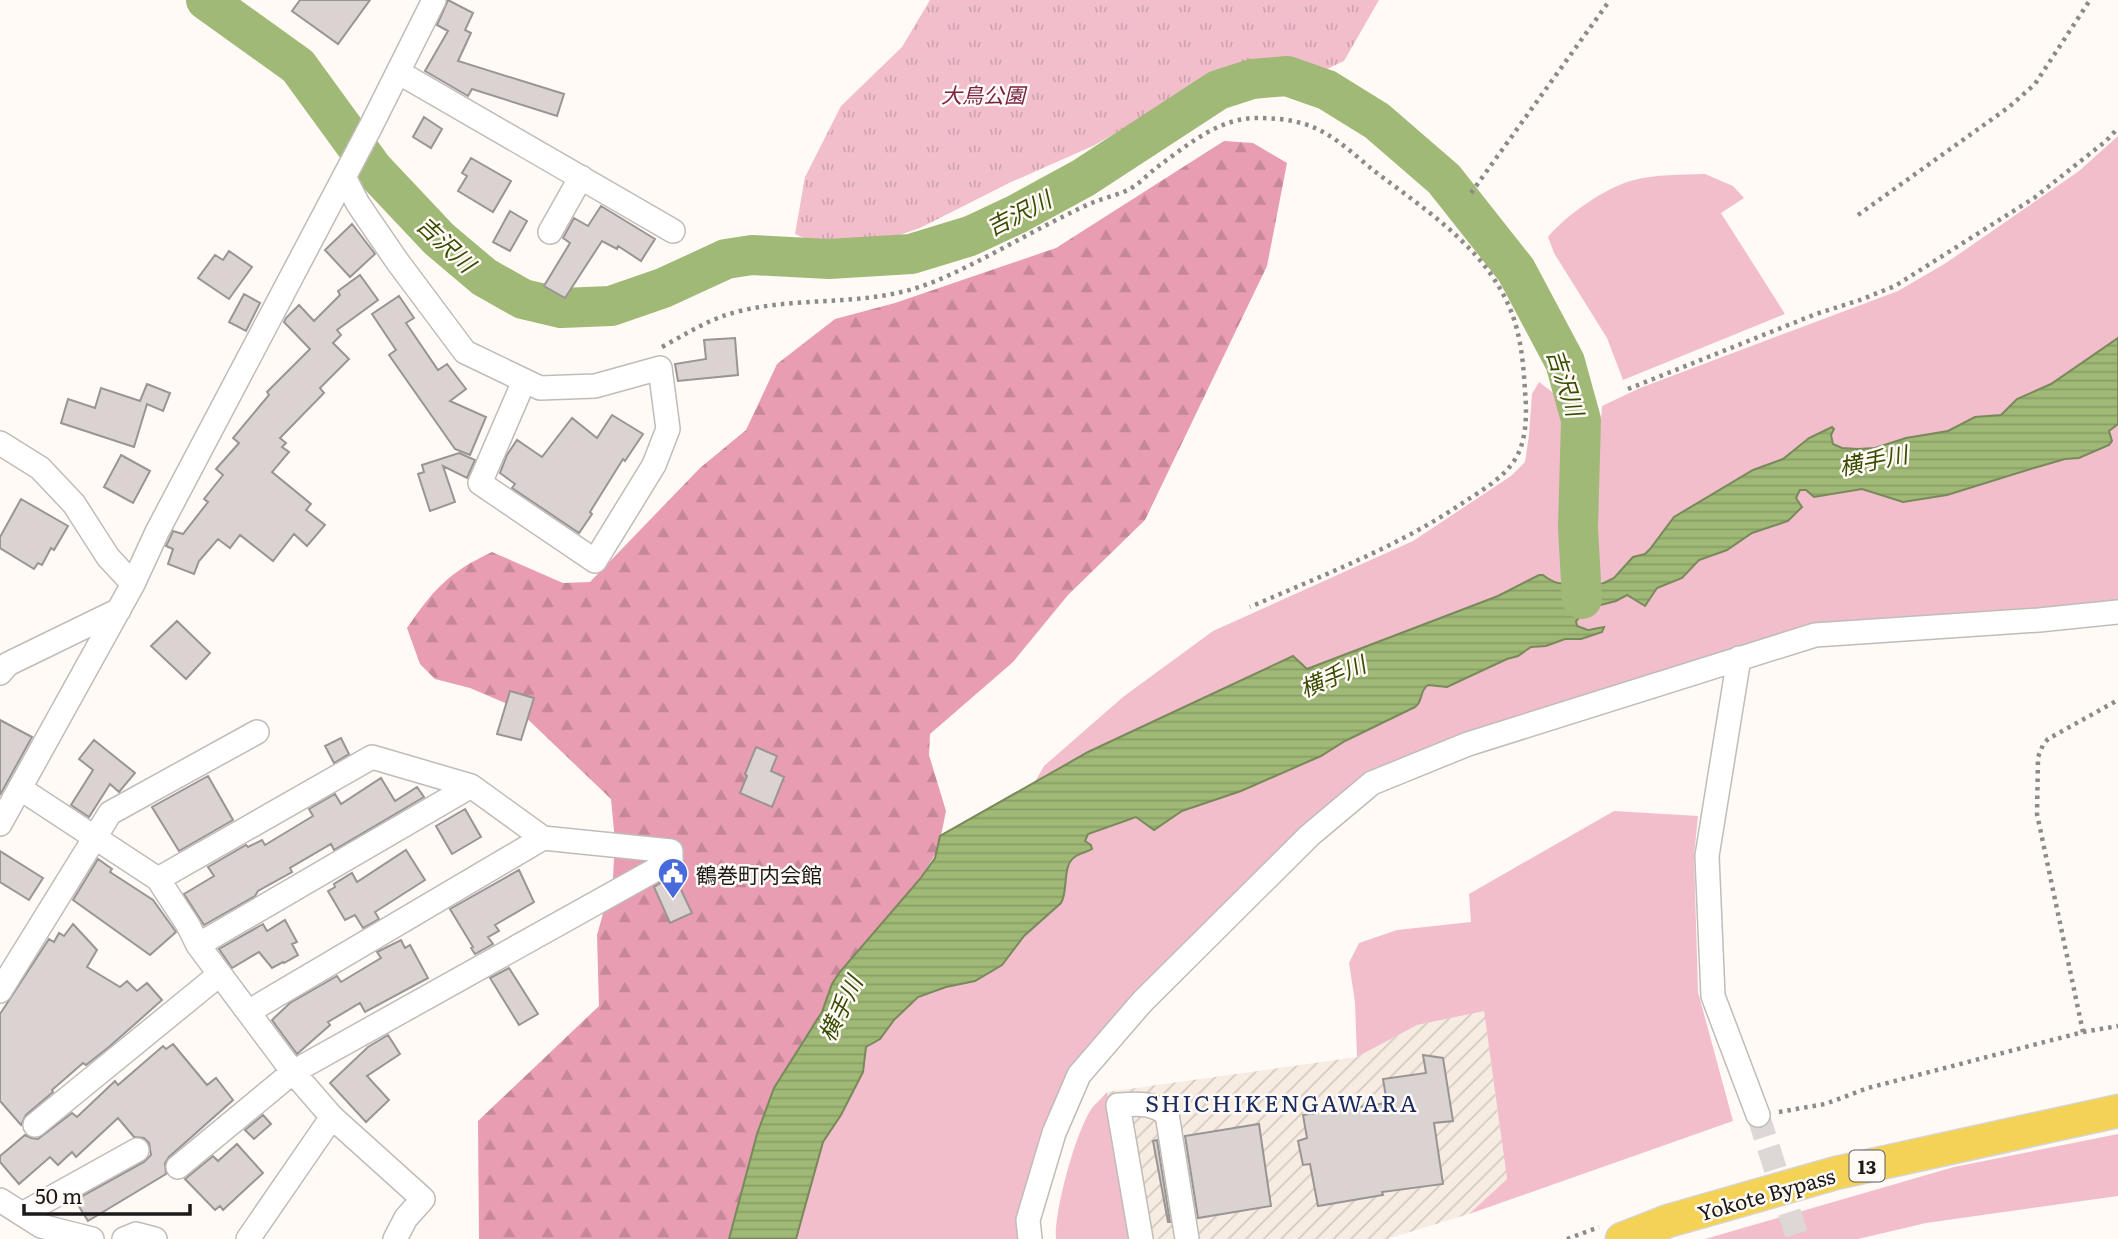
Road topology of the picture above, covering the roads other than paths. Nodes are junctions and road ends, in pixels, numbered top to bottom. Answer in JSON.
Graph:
{"nodes":[{"id":1,"x":434,"y":0,"type":"edge"},
{"id":2,"x":398,"y":72,"type":"junction"},
{"id":3,"x":344,"y":177,"type":"junction"},
{"id":4,"x":581,"y":177,"type":"junction"},
{"id":5,"x":673,"y":231,"type":"dead end"},
{"id":6,"x":550,"y":232,"type":"dead end"},
{"id":7,"x":524,"y":381,"type":"junction"},
{"id":8,"x":0,"y":443,"type":"edge"},
{"id":9,"x":133,"y":584,"type":"junction"},
{"id":10,"x":119,"y":610,"type":"junction"},
{"id":11,"x":2118,"y":612,"type":"edge"},
{"id":12,"x":1739,"y":658,"type":"junction"},
{"id":13,"x":0,"y":673,"type":"edge"},
{"id":14,"x":257,"y":733,"type":"dead end"},
{"id":15,"x":471,"y":786,"type":"junction"},
{"id":16,"x":21,"y":789,"type":"junction"},
{"id":17,"x":0,"y":824,"type":"edge"},
{"id":18,"x":95,"y":838,"type":"junction"},
{"id":19,"x":543,"y":838,"type":"junction"},
{"id":20,"x":158,"y":879,"type":"junction"},
{"id":21,"x":198,"y":945,"type":"junction"},
{"id":22,"x":220,"y":974,"type":"junction"},
{"id":23,"x":0,"y":991,"type":"edge"},
{"id":24,"x":248,"y":1012,"type":"junction"},
{"id":25,"x":293,"y":1072,"type":"junction"},
{"id":26,"x":2118,"y":1111,"type":"edge"},
{"id":27,"x":1758,"y":1115,"type":"tunnel mouth"},
{"id":28,"x":332,"y":1116,"type":"junction"},
{"id":29,"x":35,"y":1125,"type":"dead end"},
{"id":30,"x":137,"y":1150,"type":"dead end"},
{"id":31,"x":178,"y":1167,"type":"dead end"},
{"id":32,"x":0,"y":1200,"type":"edge"},
{"id":33,"x":22,"y":1214,"type":"junction"},
{"id":34,"x":92,"y":1239,"type":"edge"},
{"id":35,"x":124,"y":1239,"type":"edge"},
{"id":36,"x":155,"y":1239,"type":"edge"},
{"id":37,"x":248,"y":1239,"type":"edge"},
{"id":38,"x":395,"y":1239,"type":"edge"},
{"id":39,"x":1030,"y":1239,"type":"edge"},
{"id":40,"x":1141,"y":1239,"type":"edge"},
{"id":41,"x":1187,"y":1239,"type":"edge"},
{"id":42,"x":1622,"y":1239,"type":"edge"}],
"edges":[{"from":1,"to":2,"type":"street"},
{"from":2,"to":3,"type":"street"},
{"from":2,"to":4,"type":"street"},
{"from":3,"to":7,"type":"street"},
{"from":3,"to":9,"type":"street"},
{"from":4,"to":5,"type":"street"},
{"from":4,"to":6,"type":"street"},
{"from":7,"to":7,"type":"street"},
{"from":8,"to":9,"type":"street"},
{"from":9,"to":10,"type":"street"},
{"from":10,"to":13,"type":"street"},
{"from":10,"to":16,"type":"street"},
{"from":11,"to":12,"type":"street"},
{"from":12,"to":27,"type":"street"},
{"from":12,"to":39,"type":"street"},
{"from":14,"to":18,"type":"street"},
{"from":15,"to":19,"type":"street"},
{"from":15,"to":20,"type":"street"},
{"from":15,"to":21,"type":"street"},
{"from":16,"to":17,"type":"street"},
{"from":16,"to":18,"type":"street"},
{"from":18,"to":20,"type":"street"},
{"from":18,"to":23,"type":"street"},
{"from":19,"to":24,"type":"street"},
{"from":19,"to":25,"type":"street"},
{"from":20,"to":21,"type":"street"},
{"from":21,"to":22,"type":"street"},
{"from":22,"to":24,"type":"street"},
{"from":22,"to":29,"type":"street"},
{"from":24,"to":25,"type":"street"},
{"from":25,"to":28,"type":"street"},
{"from":25,"to":31,"type":"street"},
{"from":26,"to":42,"type":"highway","name":"Yokote Bypass","number":"13"},
{"from":28,"to":37,"type":"street"},
{"from":28,"to":38,"type":"street"},
{"from":30,"to":33,"type":"street"},
{"from":32,"to":33,"type":"street"},
{"from":33,"to":34,"type":"street"},
{"from":35,"to":36,"type":"street"},
{"from":40,"to":41,"type":"street"}]}
